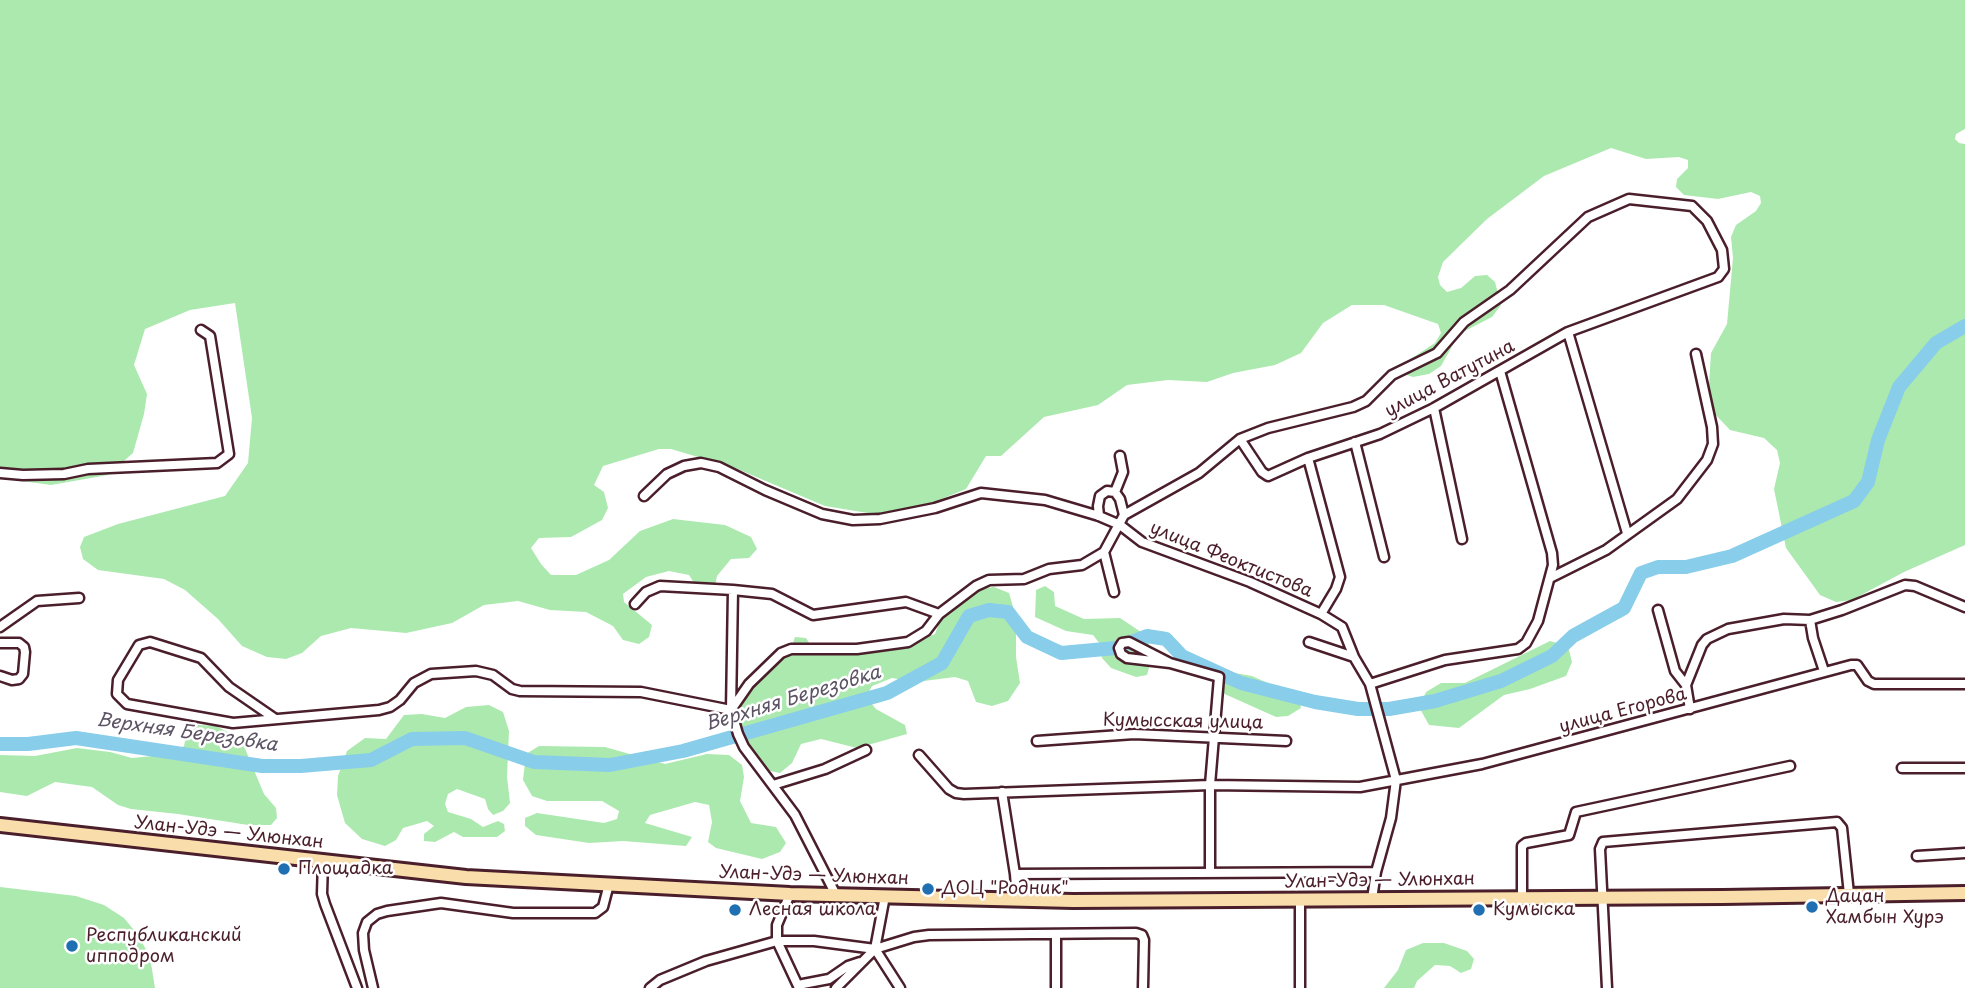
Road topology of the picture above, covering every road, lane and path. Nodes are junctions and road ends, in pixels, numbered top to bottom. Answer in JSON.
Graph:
{"nodes":[{"id":1,"x":201,"y":330,"type":"dead end"},
{"id":2,"x":1568,"y":332,"type":"junction"},
{"id":3,"x":1696,"y":354,"type":"dead end"},
{"id":4,"x":1500,"y":371,"type":"junction"},
{"id":5,"x":1434,"y":408,"type":"junction"},
{"id":6,"x":1240,"y":439,"type":"junction"},
{"id":7,"x":1355,"y":442,"type":"junction"},
{"id":8,"x":1121,"y":456,"type":"dead end"},
{"id":9,"x":1308,"y":458,"type":"junction"},
{"id":10,"x":0,"y":472,"type":"edge"},
{"id":11,"x":1115,"y":492,"type":"junction"},
{"id":12,"x":644,"y":496,"type":"dead end"},
{"id":13,"x":1124,"y":515,"type":"junction"},
{"id":14,"x":1099,"y":516,"type":"junction"},
{"id":15,"x":1120,"y":526,"type":"junction"},
{"id":16,"x":1627,"y":533,"type":"junction"},
{"id":17,"x":1462,"y":539,"type":"dead end"},
{"id":18,"x":1104,"y":552,"type":"junction"},
{"id":19,"x":1384,"y":557,"type":"dead end"},
{"id":20,"x":1550,"y":578,"type":"junction"},
{"id":21,"x":733,"y":590,"type":"junction"},
{"id":22,"x":1114,"y":592,"type":"dead end"},
{"id":23,"x":79,"y":598,"type":"dead end"},
{"id":24,"x":635,"y":604,"type":"dead end"},
{"id":25,"x":1965,"y":607,"type":"edge"},
{"id":26,"x":923,"y":608,"type":"junction"},
{"id":27,"x":1658,"y":610,"type":"dead end"},
{"id":28,"x":939,"y":614,"type":"junction"},
{"id":29,"x":1321,"y":614,"type":"junction"},
{"id":30,"x":1810,"y":620,"type":"junction"},
{"id":31,"x":0,"y":627,"type":"edge"},
{"id":32,"x":926,"y":631,"type":"junction"},
{"id":33,"x":1309,"y":642,"type":"dead end"},
{"id":34,"x":0,"y":643,"type":"edge"},
{"id":35,"x":1354,"y":657,"type":"junction"},
{"id":36,"x":1170,"y":663,"type":"junction"},
{"id":37,"x":1824,"y":671,"type":"junction"},
{"id":38,"x":0,"y":676,"type":"edge"},
{"id":39,"x":1370,"y":684,"type":"junction"},
{"id":40,"x":1965,"y":684,"type":"edge"},
{"id":41,"x":1686,"y":685,"type":"junction"},
{"id":42,"x":1690,"y":709,"type":"junction"},
{"id":43,"x":732,"y":710,"type":"junction"},
{"id":44,"x":274,"y":718,"type":"junction"},
{"id":45,"x":1214,"y":737,"type":"junction"},
{"id":46,"x":1037,"y":741,"type":"dead end"},
{"id":47,"x":1286,"y":741,"type":"dead end"},
{"id":48,"x":866,"y":750,"type":"dead end"},
{"id":49,"x":919,"y":755,"type":"dead end"},
{"id":50,"x":1790,"y":766,"type":"dead end"},
{"id":51,"x":1902,"y":768,"type":"dead end"},
{"id":52,"x":1965,"y":768,"type":"edge"},
{"id":53,"x":1396,"y":780,"type":"junction"},
{"id":54,"x":773,"y":785,"type":"junction"},
{"id":55,"x":1210,"y":785,"type":"junction"},
{"id":56,"x":1002,"y":792,"type":"junction"},
{"id":57,"x":0,"y":825,"type":"edge"},
{"id":58,"x":1965,"y":853,"type":"edge"},
{"id":59,"x":1917,"y":856,"type":"dead end"},
{"id":60,"x":323,"y":861,"type":"junction"},
{"id":61,"x":1376,"y":872,"type":"junction"},
{"id":62,"x":1210,"y":873,"type":"junction"},
{"id":63,"x":1016,"y":874,"type":"junction"},
{"id":64,"x":609,"y":884,"type":"junction"},
{"id":65,"x":1965,"y":893,"type":"edge"},
{"id":66,"x":790,"y":894,"type":"junction"},
{"id":67,"x":1849,"y":894,"type":"junction"},
{"id":68,"x":836,"y":895,"type":"junction"},
{"id":69,"x":885,"y":896,"type":"junction"},
{"id":70,"x":1522,"y":897,"type":"junction"},
{"id":71,"x":1603,"y":897,"type":"junction"},
{"id":72,"x":1372,"y":899,"type":"junction"},
{"id":73,"x":1017,"y":900,"type":"junction"},
{"id":74,"x":1300,"y":900,"type":"junction"},
{"id":75,"x":1056,"y":934,"type":"junction"},
{"id":76,"x":777,"y":941,"type":"junction"},
{"id":77,"x":875,"y":949,"type":"junction"},
{"id":78,"x":862,"y":961,"type":"junction"},
{"id":79,"x":660,"y":980,"type":"junction"},
{"id":80,"x":799,"y":986,"type":"edge"},
{"id":81,"x":357,"y":988,"type":"edge"},
{"id":82,"x":373,"y":988,"type":"edge"},
{"id":83,"x":650,"y":988,"type":"edge"},
{"id":84,"x":670,"y":988,"type":"edge"},
{"id":85,"x":836,"y":988,"type":"edge"},
{"id":86,"x":900,"y":988,"type":"edge"},
{"id":87,"x":1055,"y":988,"type":"edge"},
{"id":88,"x":1143,"y":988,"type":"edge"},
{"id":89,"x":1300,"y":988,"type":"edge"},
{"id":90,"x":1607,"y":988,"type":"edge"}],
"edges":[{"from":1,"to":10,"type":"street"},
{"from":2,"to":4,"type":"street","name":"улица Ватутина"},
{"from":2,"to":6,"type":"street","name":"улица Ватутина"},
{"from":2,"to":16,"type":"street"},
{"from":3,"to":16,"type":"street"},
{"from":4,"to":5,"type":"street","name":"улица Ватутина"},
{"from":4,"to":20,"type":"street"},
{"from":5,"to":7,"type":"street","name":"улица Ватутина"},
{"from":5,"to":17,"type":"street"},
{"from":6,"to":9,"type":"street","name":"улица Ватутина"},
{"from":6,"to":13,"type":"street"},
{"from":7,"to":9,"type":"street","name":"улица Ватутина"},
{"from":7,"to":19,"type":"street"},
{"from":8,"to":11,"type":"street"},
{"from":9,"to":29,"type":"street"},
{"from":11,"to":13,"type":"street"},
{"from":11,"to":14,"type":"street"},
{"from":12,"to":14,"type":"street","name":"улица Феоктистова"},
{"from":13,"to":15,"type":"street"},
{"from":14,"to":15,"type":"street","name":"улица Феоктистова"},
{"from":15,"to":18,"type":"street"},
{"from":15,"to":29,"type":"street","name":"улица Феоктистова"},
{"from":16,"to":20,"type":"street"},
{"from":18,"to":22,"type":"street"},
{"from":18,"to":28,"type":"street"},
{"from":20,"to":39,"type":"street"},
{"from":21,"to":24,"type":"street"},
{"from":21,"to":26,"type":"street"},
{"from":21,"to":43,"type":"street"},
{"from":23,"to":31,"type":"street"},
{"from":25,"to":30,"type":"street"},
{"from":26,"to":28,"type":"street"},
{"from":26,"to":32,"type":"street"},
{"from":27,"to":41,"type":"street"},
{"from":28,"to":32,"type":"street"},
{"from":29,"to":35,"type":"street","name":"улица Феоктистова"},
{"from":30,"to":37,"type":"street"},
{"from":30,"to":41,"type":"street"},
{"from":32,"to":43,"type":"street"},
{"from":33,"to":35,"type":"street"},
{"from":34,"to":38,"type":"street"},
{"from":35,"to":39,"type":"street","name":"улица Феоктистова"},
{"from":36,"to":36,"type":"street"},
{"from":36,"to":45,"type":"street"},
{"from":37,"to":40,"type":"street","name":"улица Егорова"},
{"from":37,"to":42,"type":"street","name":"улица Егорова"},
{"from":39,"to":53,"type":"street","name":"улица Феоктистова"},
{"from":41,"to":42,"type":"street"},
{"from":42,"to":53,"type":"street","name":"улица Егорова"},
{"from":43,"to":44,"type":"street"},
{"from":43,"to":54,"type":"street"},
{"from":44,"to":44,"type":"street"},
{"from":45,"to":46,"type":"street","name":"Кумысская улица"},
{"from":45,"to":47,"type":"street","name":"Кумысская улица"},
{"from":45,"to":55,"type":"street"},
{"from":48,"to":54,"type":"street"},
{"from":49,"to":56,"type":"street","name":"улица Егорова"},
{"from":50,"to":70,"type":"street"},
{"from":51,"to":52,"type":"street"},
{"from":53,"to":55,"type":"street","name":"улица Егорова"},
{"from":53,"to":61,"type":"street","name":"улица Феоктистова"},
{"from":54,"to":68,"type":"street"},
{"from":55,"to":56,"type":"street","name":"улица Егорова"},
{"from":55,"to":62,"type":"street"},
{"from":56,"to":63,"type":"street"},
{"from":57,"to":60,"type":"main road","name":"Улан-Удэ — Улюнхан"},
{"from":58,"to":59,"type":"street"},
{"from":60,"to":64,"type":"main road","name":"Улан-Удэ — Улюнхан"},
{"from":60,"to":81,"type":"street"},
{"from":61,"to":62,"type":"street"},
{"from":61,"to":72,"type":"street","name":"улица Феоктистова"},
{"from":62,"to":63,"type":"street"},
{"from":63,"to":73,"type":"street"},
{"from":64,"to":66,"type":"main road","name":"Улан-Удэ — Улюнхан"},
{"from":64,"to":82,"type":"street"},
{"from":65,"to":67,"type":"main road","name":"Улан-Удэ — Улюнхан"},
{"from":66,"to":68,"type":"main road","name":"Улан-Удэ — Улюнхан"},
{"from":66,"to":76,"type":"street"},
{"from":67,"to":71,"type":"main road","name":"Улан-Удэ — Улюнхан"},
{"from":67,"to":71,"type":"street"},
{"from":68,"to":69,"type":"main road","name":"Улан-Удэ — Улюнхан"},
{"from":69,"to":73,"type":"main road","name":"Улан-Удэ — Улюнхан"},
{"from":69,"to":77,"type":"street"},
{"from":70,"to":71,"type":"main road","name":"Улан-Удэ — Улюнхан"},
{"from":70,"to":72,"type":"main road","name":"Улан-Удэ — Улюнхан"},
{"from":71,"to":90,"type":"street"},
{"from":72,"to":74,"type":"main road","name":"Улан-Удэ — Улюнхан"},
{"from":73,"to":74,"type":"main road","name":"Улан-Удэ — Улюнхан"},
{"from":74,"to":89,"type":"street"},
{"from":75,"to":77,"type":"street"},
{"from":75,"to":87,"type":"street"},
{"from":75,"to":88,"type":"street"},
{"from":76,"to":77,"type":"street"},
{"from":76,"to":79,"type":"street"},
{"from":76,"to":80,"type":"street"},
{"from":77,"to":78,"type":"street"},
{"from":77,"to":86,"type":"street"},
{"from":78,"to":80,"type":"street"},
{"from":78,"to":85,"type":"street"},
{"from":79,"to":83,"type":"street"},
{"from":79,"to":84,"type":"street"}]}
